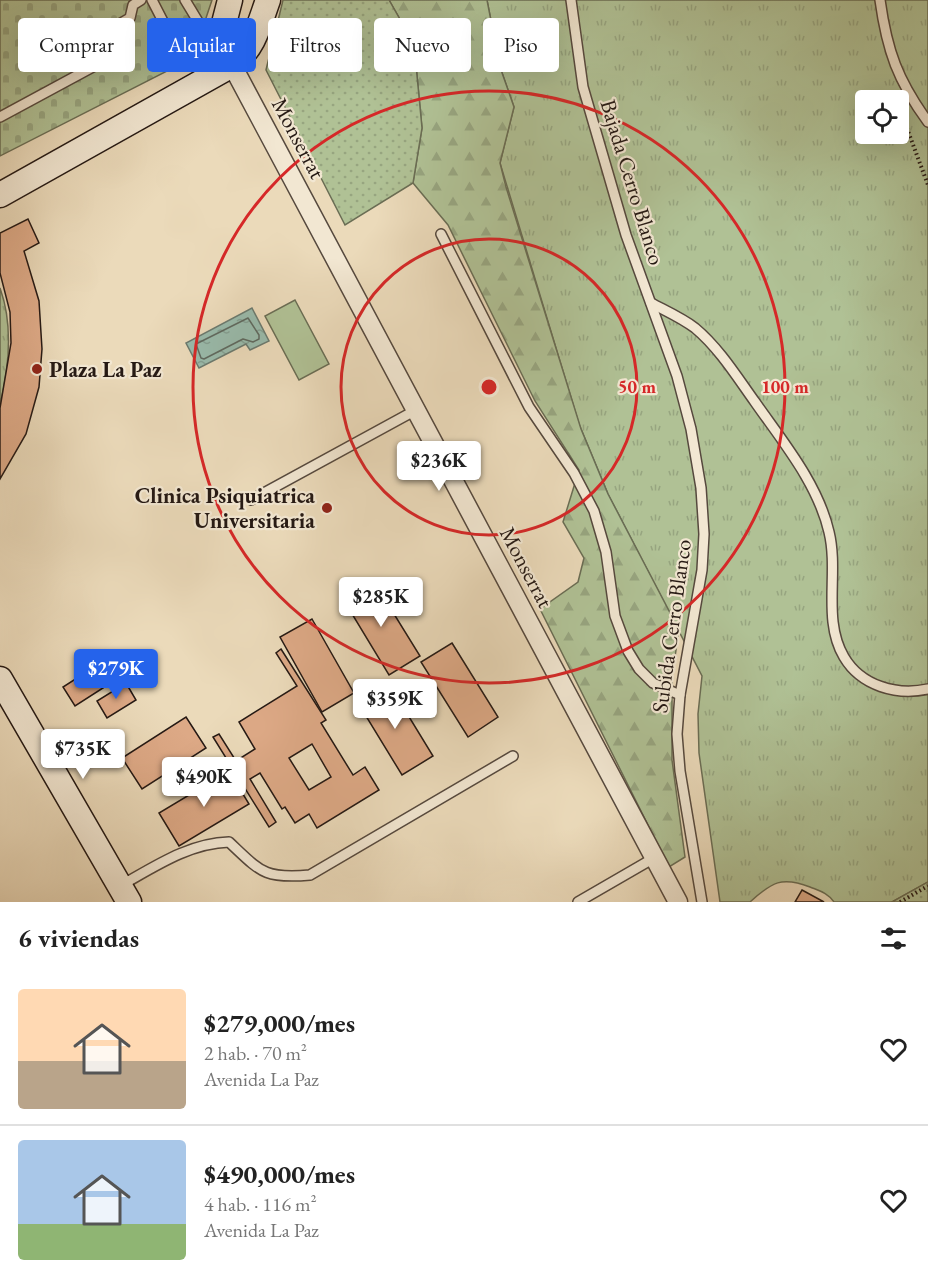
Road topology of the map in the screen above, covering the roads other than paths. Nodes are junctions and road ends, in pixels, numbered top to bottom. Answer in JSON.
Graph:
{"nodes":[{"id":1,"x":141,"y":0,"type":"edge"},
{"id":2,"x":152,"y":0,"type":"edge"},
{"id":3,"x":185,"y":0,"type":"edge"},
{"id":4,"x":230,"y":0,"type":"edge"},
{"id":5,"x":268,"y":0,"type":"edge"},
{"id":6,"x":571,"y":0,"type":"edge"},
{"id":7,"x":880,"y":0,"type":"edge"},
{"id":8,"x":161,"y":18,"type":"edge"},
{"id":9,"x":196,"y":18,"type":"edge"},
{"id":10,"x":225,"y":18,"type":"edge"},
{"id":11,"x":256,"y":34,"type":"edge"},
{"id":12,"x":220,"y":72,"type":"edge"},
{"id":13,"x":236,"y":72,"type":"edge"},
{"id":14,"x":0,"y":117,"type":"edge"},
{"id":15,"x":928,"y":122,"type":"edge"},
{"id":16,"x":0,"y":195,"type":"edge"},
{"id":17,"x":441,"y":234,"type":"dead end"},
{"id":18,"x":651,"y":303,"type":"junction"},
{"id":19,"x":416,"y":410,"type":"junction"},
{"id":20,"x":251,"y":500,"type":"dead end"},
{"id":21,"x":0,"y":679,"type":"edge"},
{"id":22,"x":928,"y":689,"type":"edge"},
{"id":23,"x":680,"y":695,"type":"junction"},
{"id":24,"x":513,"y":756,"type":"dead end"},
{"id":25,"x":654,"y":858,"type":"junction"},
{"id":26,"x":125,"y":894,"type":"edge"},
{"id":27,"x":578,"y":902,"type":"edge"},
{"id":28,"x":678,"y":902,"type":"edge"},
{"id":29,"x":702,"y":902,"type":"edge"}],
"edges":[{"from":1,"to":14,"type":"lane"},
{"from":2,"to":8,"type":"lane"},
{"from":3,"to":9,"type":"lane"},
{"from":4,"to":10,"type":"main road"},
{"from":5,"to":11,"type":"main road"},
{"from":6,"to":18,"type":"lane","name":"Bajada Cerro Blanco"},
{"from":7,"to":15,"type":"lane"},
{"from":12,"to":16,"type":"main road"},
{"from":13,"to":19,"type":"street","name":"Monserrat"},
{"from":17,"to":23,"type":"lane"},
{"from":18,"to":22,"type":"lane"},
{"from":18,"to":23,"type":"lane","name":"Subida Cerro Blanco"},
{"from":19,"to":20,"type":"lane"},
{"from":19,"to":25,"type":"street","name":"Monserrat"},
{"from":21,"to":26,"type":"main road"},
{"from":23,"to":29,"type":"lane","name":"Subida Cerro Blanco"},
{"from":24,"to":26,"type":"lane"},
{"from":25,"to":27,"type":"lane"},
{"from":25,"to":28,"type":"street","name":"Monserrat"}]}
